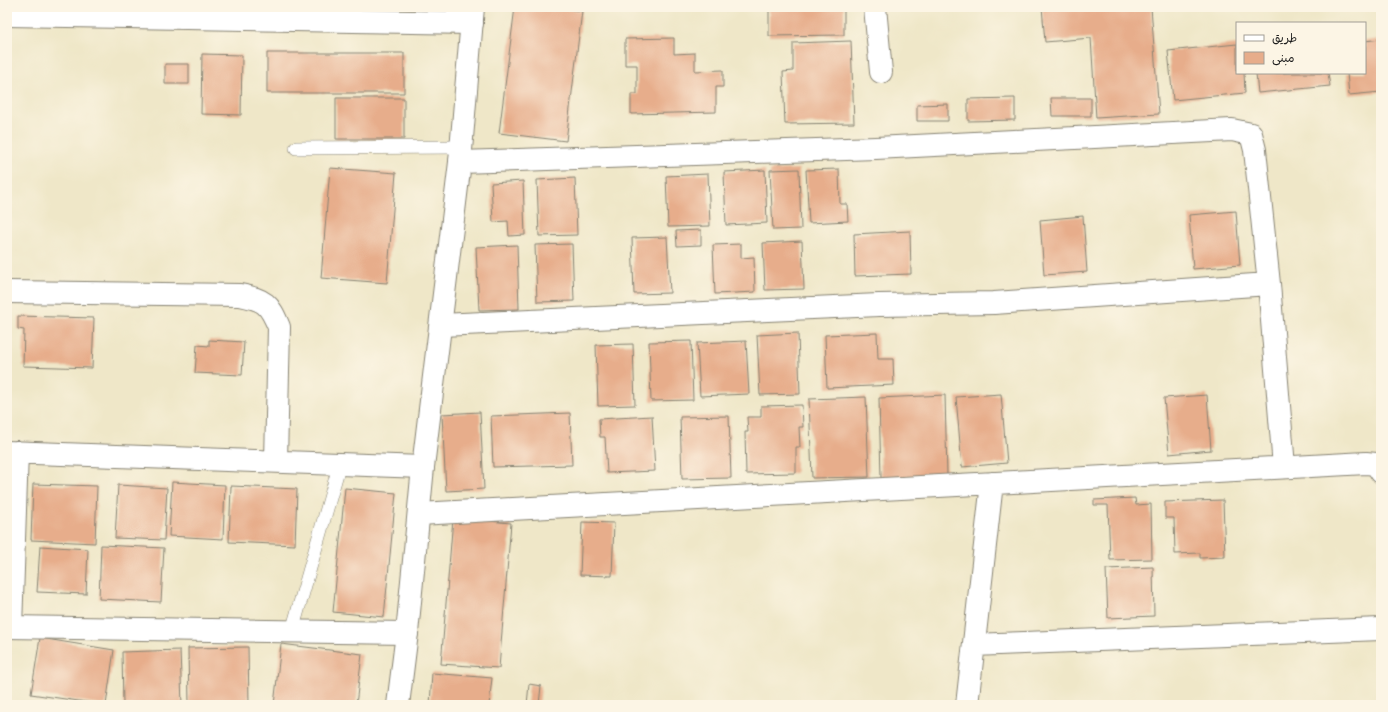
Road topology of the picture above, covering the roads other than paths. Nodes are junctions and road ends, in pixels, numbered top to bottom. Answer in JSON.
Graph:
{"nodes":[{"id":1,"x":875,"y":7,"type":"edge"},
{"id":2,"x":7,"y":15,"type":"edge"},
{"id":3,"x":473,"y":15,"type":"edge"},
{"id":4,"x":882,"y":72,"type":"dead end"},
{"id":5,"x":296,"y":148,"type":"dead end"},
{"id":6,"x":461,"y":154,"type":"junction"},
{"id":7,"x":1269,"y":284,"type":"junction"},
{"id":8,"x":7,"y":292,"type":"edge"},
{"id":9,"x":441,"y":325,"type":"junction"},
{"id":10,"x":12,"y":452,"type":"edge"},
{"id":11,"x":276,"y":461,"type":"junction"},
{"id":12,"x":340,"y":463,"type":"junction"},
{"id":13,"x":423,"y":467,"type":"junction"},
{"id":14,"x":1284,"y":467,"type":"junction"},
{"id":15,"x":1381,"y":472,"type":"edge"},
{"id":16,"x":992,"y":483,"type":"junction"},
{"id":17,"x":419,"y":514,"type":"junction"},
{"id":18,"x":9,"y":627,"type":"edge"},
{"id":19,"x":1381,"y":629,"type":"edge"},
{"id":20,"x":292,"y":631,"type":"junction"},
{"id":21,"x":407,"y":633,"type":"junction"},
{"id":22,"x":974,"y":645,"type":"junction"},
{"id":23,"x":398,"y":705,"type":"edge"},
{"id":24,"x":967,"y":705,"type":"edge"}],
"edges":[{"from":1,"to":4,"type":"street"},
{"from":2,"to":3,"type":"street"},
{"from":3,"to":6,"type":"street"},
{"from":5,"to":6,"type":"lane"},
{"from":6,"to":7,"type":"street"},
{"from":6,"to":9,"type":"street"},
{"from":7,"to":9,"type":"street"},
{"from":7,"to":14,"type":"street"},
{"from":8,"to":11,"type":"street"},
{"from":9,"to":13,"type":"street"},
{"from":10,"to":11,"type":"street"},
{"from":10,"to":18,"type":"street"},
{"from":11,"to":12,"type":"street"},
{"from":12,"to":13,"type":"street"},
{"from":12,"to":20,"type":"lane"},
{"from":13,"to":17,"type":"street"},
{"from":14,"to":15,"type":"street"},
{"from":14,"to":16,"type":"street"},
{"from":16,"to":17,"type":"street"},
{"from":16,"to":22,"type":"street"},
{"from":17,"to":21,"type":"street"},
{"from":18,"to":20,"type":"street"},
{"from":19,"to":22,"type":"street"},
{"from":20,"to":21,"type":"street"},
{"from":21,"to":23,"type":"street"},
{"from":22,"to":24,"type":"street"}]}
